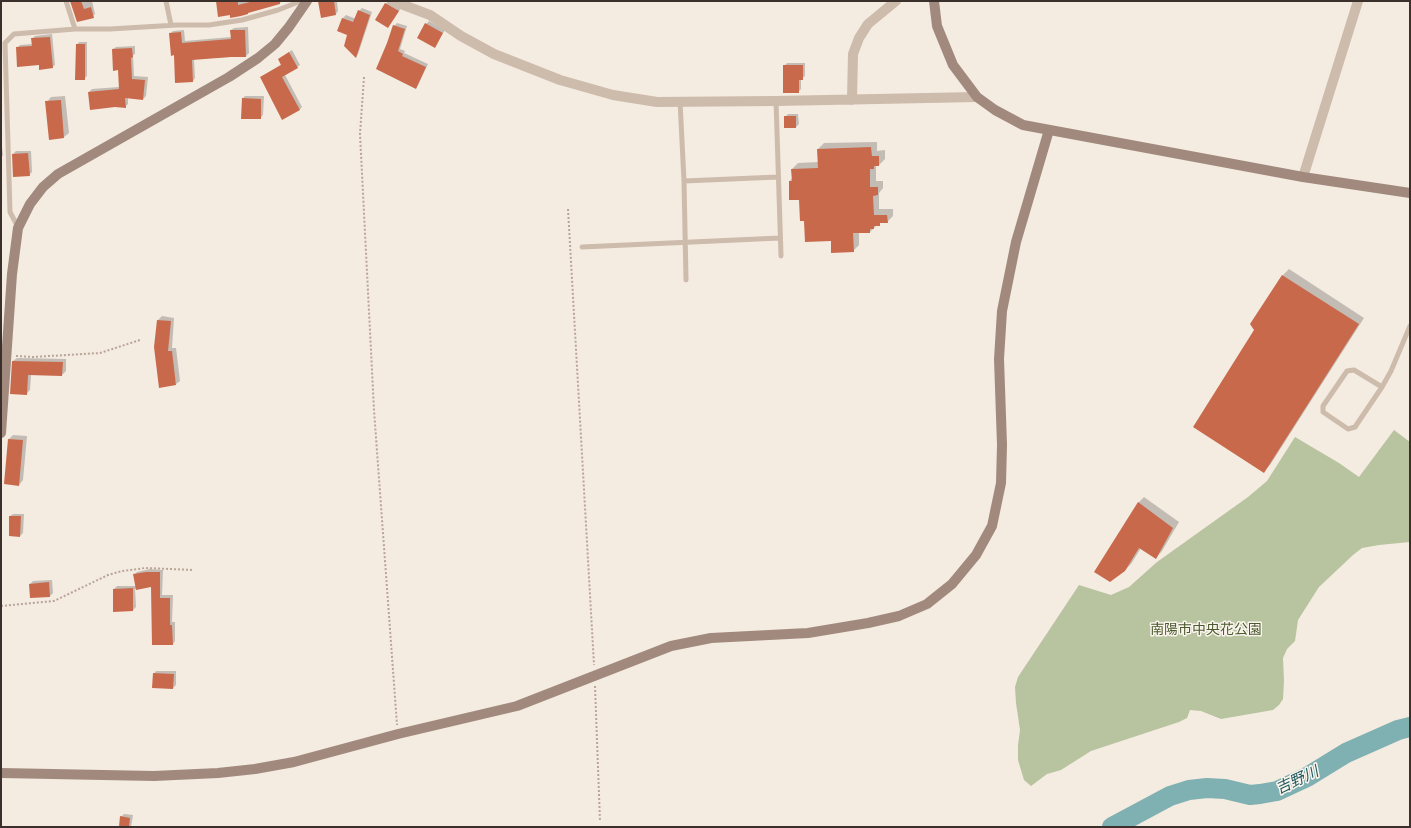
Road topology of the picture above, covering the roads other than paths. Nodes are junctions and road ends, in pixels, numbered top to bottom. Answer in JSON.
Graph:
{"nodes":[{"id":1,"x":66,"y":1,"type":"edge"},
{"id":2,"x":166,"y":1,"type":"edge"},
{"id":3,"x":301,"y":1,"type":"edge"},
{"id":4,"x":307,"y":1,"type":"edge"},
{"id":5,"x":393,"y":1,"type":"edge"},
{"id":6,"x":896,"y":1,"type":"edge"},
{"id":7,"x":934,"y":1,"type":"edge"},
{"id":8,"x":1358,"y":1,"type":"edge"},
{"id":9,"x":171,"y":25,"type":"junction"},
{"id":10,"x":75,"y":29,"type":"junction"},
{"id":11,"x":977,"y":97,"type":"junction"},
{"id":12,"x":852,"y":100,"type":"junction"},
{"id":13,"x":776,"y":101,"type":"junction"},
{"id":14,"x":680,"y":102,"type":"junction"},
{"id":15,"x":1049,"y":130,"type":"junction"},
{"id":16,"x":778,"y":177,"type":"junction"},
{"id":17,"x":1303,"y":177,"type":"junction"},
{"id":18,"x":684,"y":181,"type":"junction"},
{"id":19,"x":1410,"y":193,"type":"edge"},
{"id":20,"x":18,"y":228,"type":"junction"},
{"id":21,"x":780,"y":238,"type":"junction"},
{"id":22,"x":685,"y":242,"type":"junction"},
{"id":23,"x":582,"y":247,"type":"dead end"},
{"id":24,"x":781,"y":256,"type":"dead end"},
{"id":25,"x":686,"y":280,"type":"dead end"},
{"id":26,"x":1410,"y":326,"type":"edge"},
{"id":27,"x":1382,"y":387,"type":"junction"},
{"id":28,"x":1,"y":433,"type":"edge"},
{"id":29,"x":1,"y":773,"type":"edge"}],
"edges":[{"from":1,"to":10,"type":"lane"},
{"from":2,"to":9,"type":"lane"},
{"from":3,"to":9,"type":"lane"},
{"from":4,"to":20,"type":"street"},
{"from":5,"to":14,"type":"street"},
{"from":6,"to":12,"type":"street"},
{"from":7,"to":11,"type":"street"},
{"from":8,"to":17,"type":"street"},
{"from":9,"to":10,"type":"lane"},
{"from":10,"to":20,"type":"lane"},
{"from":11,"to":12,"type":"street"},
{"from":11,"to":15,"type":"street"},
{"from":12,"to":13,"type":"street"},
{"from":13,"to":14,"type":"street"},
{"from":13,"to":16,"type":"lane"},
{"from":14,"to":18,"type":"lane"},
{"from":15,"to":17,"type":"street"},
{"from":15,"to":29,"type":"street"},
{"from":16,"to":18,"type":"lane"},
{"from":16,"to":21,"type":"lane"},
{"from":17,"to":19,"type":"street"},
{"from":18,"to":22,"type":"lane"},
{"from":20,"to":28,"type":"street"},
{"from":21,"to":22,"type":"lane"},
{"from":21,"to":24,"type":"lane"},
{"from":22,"to":23,"type":"lane"},
{"from":22,"to":25,"type":"lane"},
{"from":26,"to":27,"type":"lane"},
{"from":27,"to":27,"type":"lane"}]}
